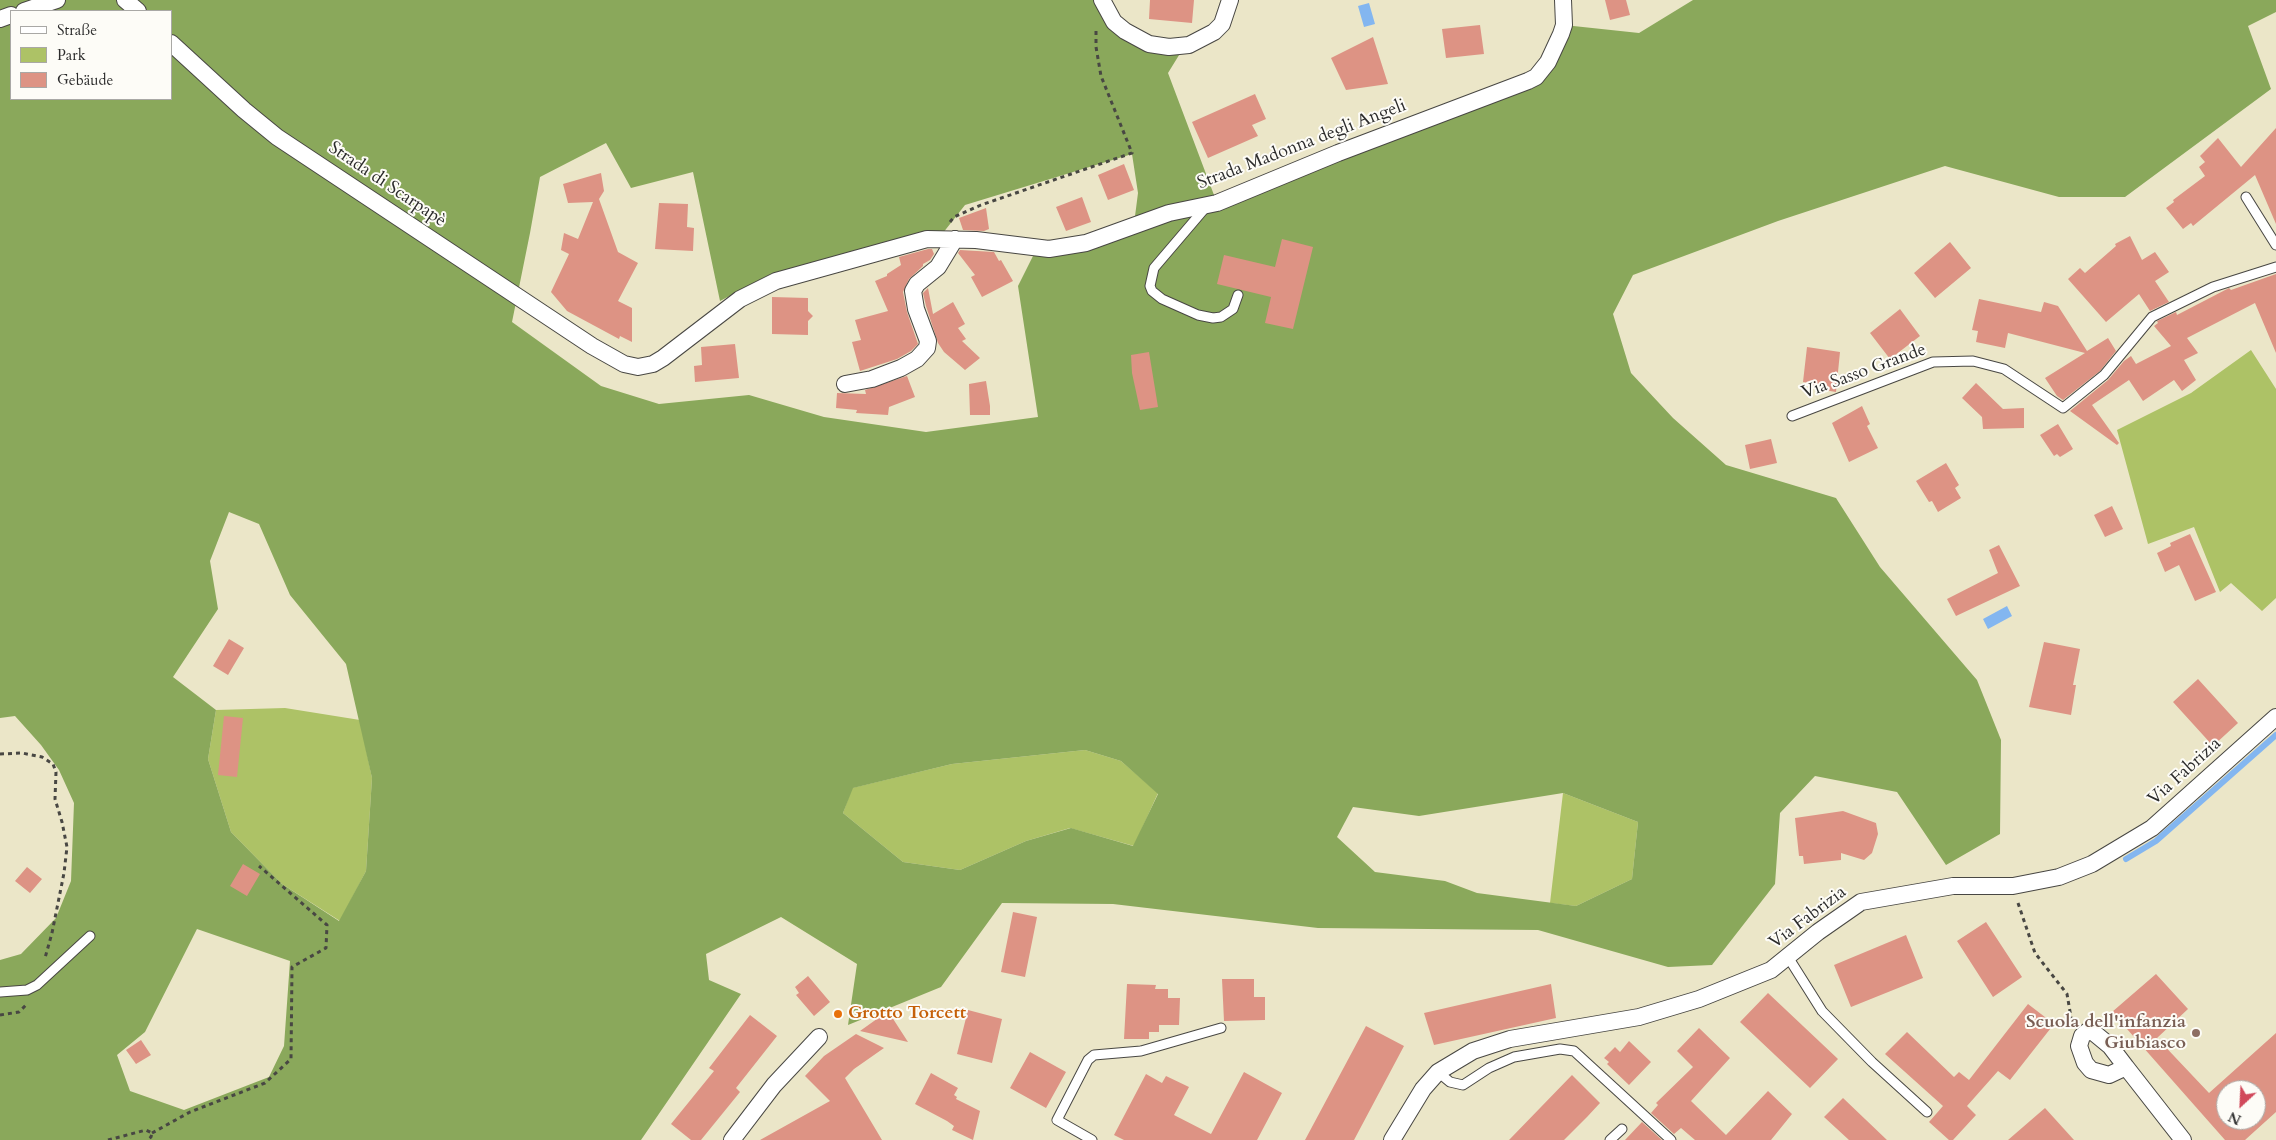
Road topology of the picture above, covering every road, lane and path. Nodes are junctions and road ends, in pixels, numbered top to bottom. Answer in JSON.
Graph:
{"nodes":[{"id":1,"x":57,"y":0,"type":"edge"},
{"id":2,"x":125,"y":0,"type":"edge"},
{"id":3,"x":1230,"y":0,"type":"edge"},
{"id":4,"x":1563,"y":0,"type":"edge"},
{"id":5,"x":1103,"y":1,"type":"edge"},
{"id":6,"x":27,"y":10,"type":"edge"},
{"id":7,"x":137,"y":10,"type":"edge"},
{"id":8,"x":172,"y":43,"type":"edge"},
{"id":9,"x":2246,"y":197,"type":"dead end"},
{"id":10,"x":1208,"y":205,"type":"junction"},
{"id":11,"x":947,"y":238,"type":"junction"},
{"id":12,"x":2276,"y":245,"type":"edge"},
{"id":13,"x":2276,"y":267,"type":"edge"},
{"id":14,"x":1238,"y":295,"type":"dead end"},
{"id":15,"x":638,"y":367,"type":"joint"},
{"id":16,"x":845,"y":384,"type":"dead end"},
{"id":17,"x":1792,"y":416,"type":"dead end"},
{"id":18,"x":2276,"y":717,"type":"edge"},
{"id":19,"x":0,"y":754,"type":"edge"},
{"id":20,"x":259,"y":866,"type":"dead end"},
{"id":21,"x":2013,"y":886,"type":"junction"},
{"id":22,"x":90,"y":936,"type":"dead end"},
{"id":23,"x":1788,"y":957,"type":"junction"},
{"id":24,"x":37,"y":985,"type":"junction"},
{"id":25,"x":0,"y":992,"type":"edge"},
{"id":26,"x":0,"y":1015,"type":"edge"},
{"id":27,"x":1221,"y":1028,"type":"dead end"},
{"id":28,"x":2082,"y":1036,"type":"junction"},
{"id":29,"x":819,"y":1037,"type":"dead end"},
{"id":30,"x":2126,"y":1067,"type":"junction"},
{"id":31,"x":1438,"y":1072,"type":"junction"},
{"id":32,"x":1927,"y":1112,"type":"dead end"},
{"id":33,"x":1622,"y":1129,"type":"dead end"},
{"id":34,"x":152,"y":1133,"type":"junction"},
{"id":35,"x":108,"y":1140,"type":"edge"},
{"id":36,"x":147,"y":1140,"type":"edge"},
{"id":37,"x":732,"y":1140,"type":"edge"},
{"id":38,"x":1092,"y":1140,"type":"edge"},
{"id":39,"x":1392,"y":1140,"type":"edge"},
{"id":40,"x":1610,"y":1140,"type":"edge"},
{"id":41,"x":1670,"y":1140,"type":"edge"},
{"id":42,"x":2183,"y":1140,"type":"edge"}],
"edges":[{"from":1,"to":6,"type":"street"},
{"from":2,"to":7,"type":"street"},
{"from":3,"to":5,"type":"street"},
{"from":4,"to":10,"type":"street","name":"Strada Madonna degli Angeli"},
{"from":5,"to":11,"type":"path"},
{"from":8,"to":15,"type":"street","name":"Strada di Scarpapè"},
{"from":9,"to":12,"type":"lane"},
{"from":10,"to":11,"type":"street","name":"Strada Madonna degli Angeli"},
{"from":10,"to":14,"type":"lane"},
{"from":11,"to":15,"type":"street","name":"Strada Madonna degli Angeli"},
{"from":11,"to":16,"type":"street"},
{"from":13,"to":17,"type":"lane","name":"Via Sasso Grande"},
{"from":18,"to":21,"type":"street","name":"Via Fabrizia"},
{"from":19,"to":24,"type":"path"},
{"from":20,"to":34,"type":"path"},
{"from":21,"to":23,"type":"street","name":"Via Fabrizia"},
{"from":21,"to":28,"type":"path"},
{"from":22,"to":24,"type":"lane"},
{"from":23,"to":31,"type":"street","name":"Via Fabrizia"},
{"from":23,"to":32,"type":"lane"},
{"from":24,"to":25,"type":"lane"},
{"from":24,"to":26,"type":"path"},
{"from":27,"to":38,"type":"lane"},
{"from":28,"to":30,"type":"street"},
{"from":28,"to":30,"type":"street"},
{"from":29,"to":37,"type":"street"},
{"from":30,"to":42,"type":"street"},
{"from":31,"to":39,"type":"street","name":"Via Fabrizia"},
{"from":31,"to":41,"type":"lane"},
{"from":33,"to":40,"type":"lane"},
{"from":34,"to":35,"type":"path"},
{"from":34,"to":36,"type":"path"}]}
